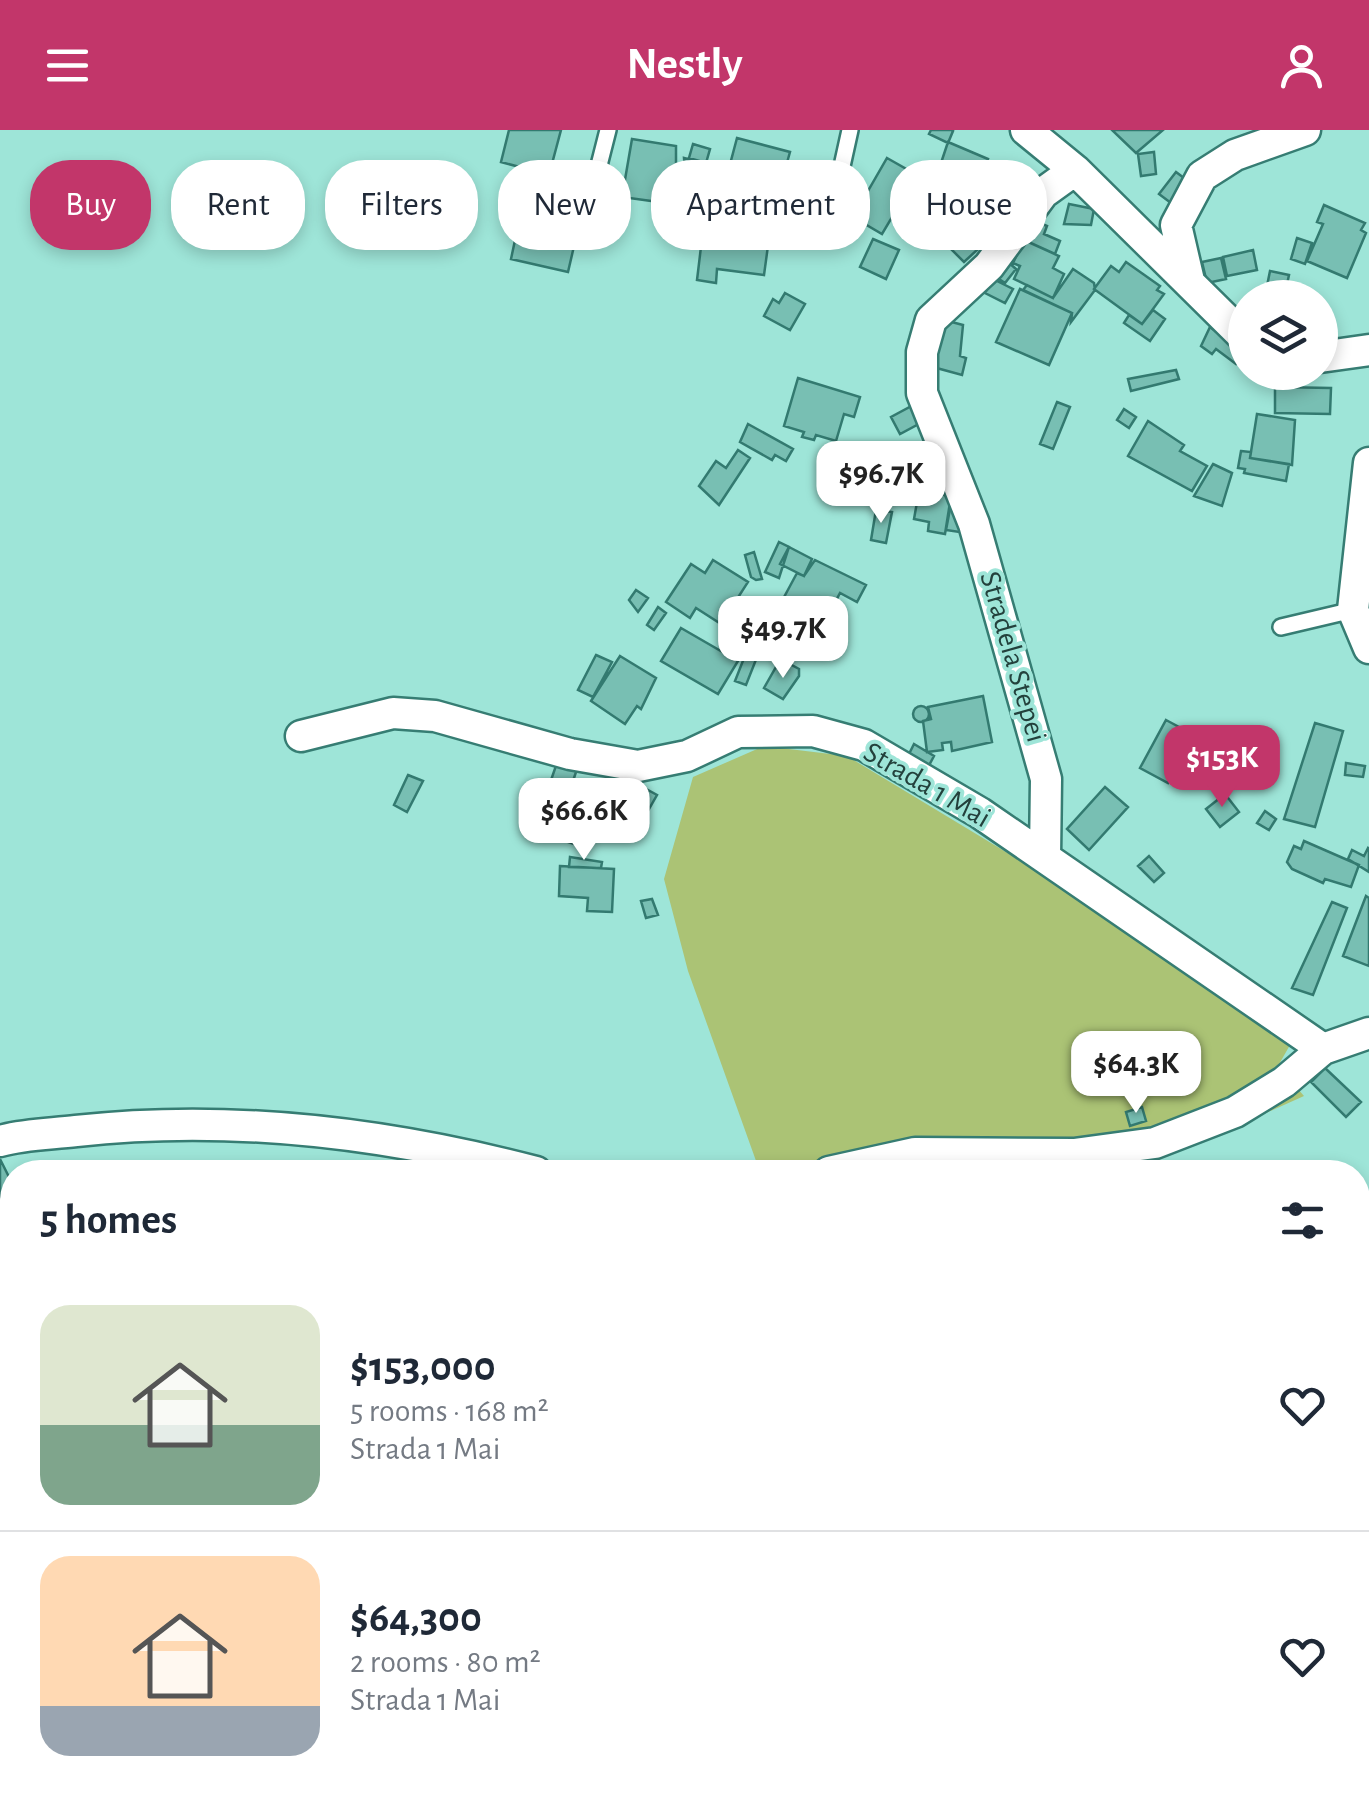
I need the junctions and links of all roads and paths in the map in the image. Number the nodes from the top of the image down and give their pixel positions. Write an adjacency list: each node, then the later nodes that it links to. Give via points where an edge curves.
1 (608, 130): 5 (lane)
2 (850, 130): 6 (lane)
3 (1026, 130): 7 (street)
4 (1305, 130): 8 (street, via 1235,155 1202,176 1176,225)
5 (600, 160)
6 (843, 160)
7 (1075, 170): 8 (street); 17 (street, Stradela Stepei, via 1043,193 989,266 931,320 922,352 922,393 974,524 1046,780)
8 (1191, 288): 9 (street)
9 (1228, 322)
10 (1369, 350): 11 (street)
11 (1338, 355)
12 (1369, 463): 13 (street)
13 (1353, 610): 14 (lane); 15 (street)
14 (1282, 628)
15 (1369, 648)
16 (300, 736): 17 (street, Strada 1 Mai, via 393,713 436,716 638,766 687,756 738,732 813,731 864,744)
17 (1045, 857): 19 (street, Strada 1 Mai)
18 (1369, 1033): 19 (street)
19 (1323, 1049): 24 (street, via 1284,1082 1194,1132)
20 (0, 1141): 21 (street, via 136,1124 285,1126)
21 (491, 1160)
22 (883, 1160): 23 (street, via 915,1153)
23 (998, 1160)
24 (1051, 1160)

